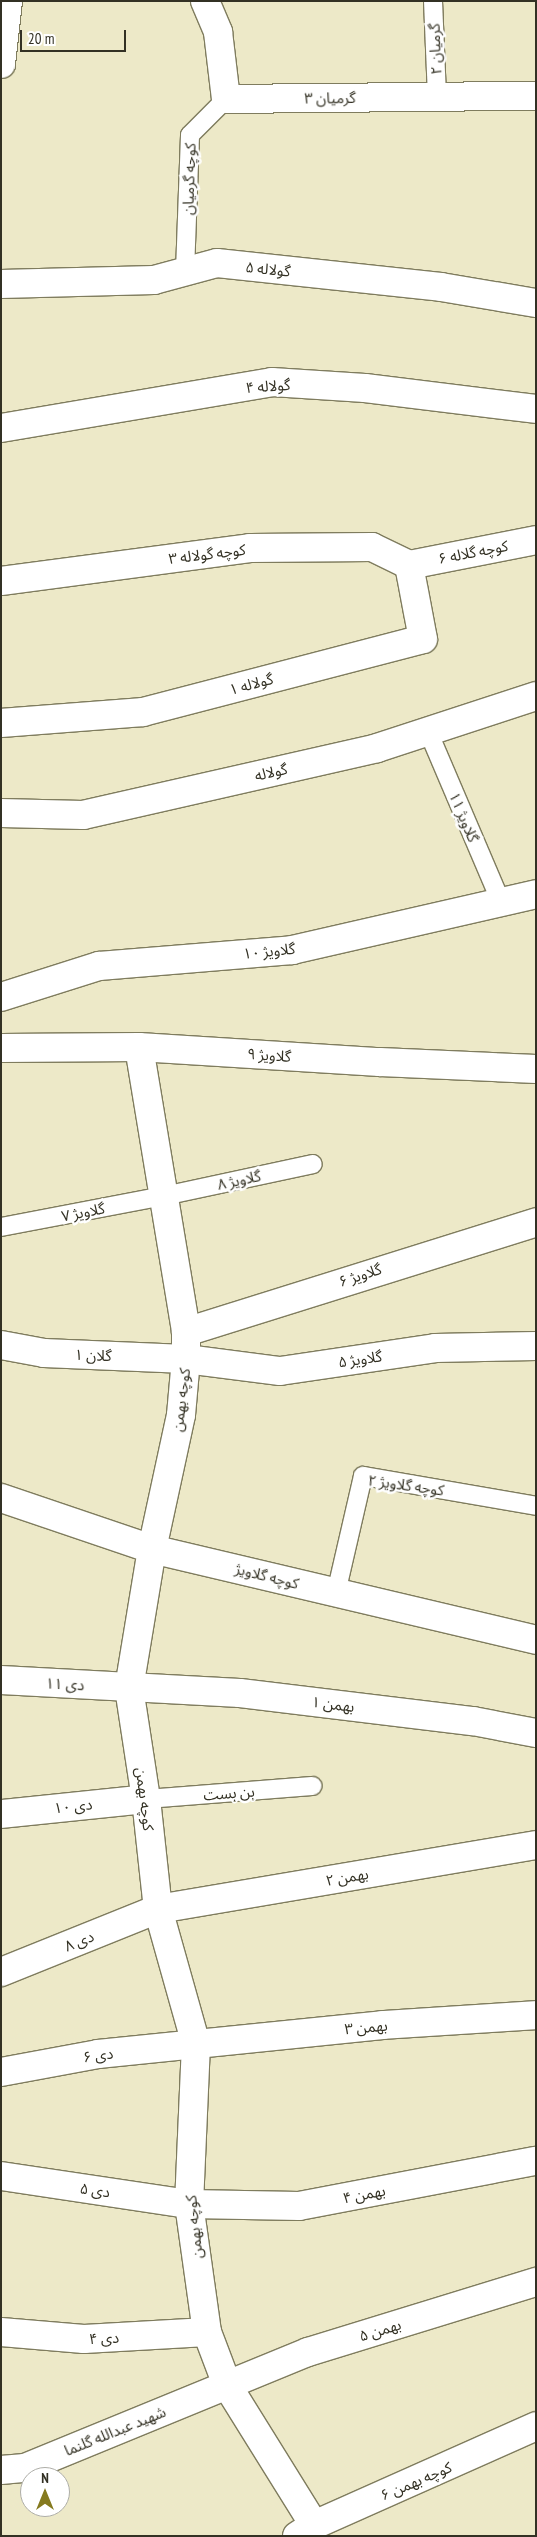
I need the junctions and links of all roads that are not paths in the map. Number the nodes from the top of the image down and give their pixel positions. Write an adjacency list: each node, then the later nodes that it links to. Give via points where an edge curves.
1 (204, 1): 7 (street, via 218,32)
2 (434, 1): 5 (lane, گرمیان ۲)
3 (5, 12): 4 (street)
4 (1, 64)
5 (437, 96): 6 (street, گرمیان ۳); 7 (street, گرمیان ۳)
6 (536, 96)
7 (226, 99): 8 (lane, کوچه گرمیان, via 190,135)
8 (185, 272): 9 (street, گولاله ۵, via 154,280); 10 (street, گولاله ۵, via 217,263 441,287)
9 (1, 284)
10 (536, 303)
11 (536, 409): 12 (street, گولاله ۴, via 365,388 272,382)
12 (1, 428)
13 (536, 540): 14 (street, کوچه گلاله ۶)
14 (409, 565): 15 (street, کوچه گولاله ۳, via 372,547 250,548); 17 (street, گولاله ۱, via 423,639 143,712)
15 (1, 581)
16 (536, 696): 18 (street, گولاله)
17 (1, 723)
18 (428, 731): 19 (street, گولاله, via 377,748 83,815); 21 (lane, گلاویژ ۱۱)
19 (1, 813)
20 (536, 894): 21 (street, گلاویژ ۱۰)
21 (501, 902): 22 (street, گلاویژ ۱۰, via 292,950 99,966)
22 (1, 997)
23 (139, 1047): 24 (street, گلاویژ ۹); 25 (street, گلاویژ ۹); 27 (street, کوچه بهمن)
24 (1, 1048)
25 (536, 1069)
26 (313, 1164): 27 (lane, گلاویژ ۸)
27 (164, 1196): 29 (lane, گلاویژ ۷); 30 (street, کوچه بهمن)
28 (536, 1222): 30 (street, گلاویژ ۶)
29 (1, 1227)
30 (186, 1332): 33 (street, کوچه بهمن)
31 (1, 1345): 33 (street, گلان ۱, via 44,1354)
32 (536, 1346): 33 (street, گلاویژ ۵, via 435,1348 280,1371)
33 (186, 1359): 36 (street, کوچه بهمن, via 181,1415)
34 (1, 1498): 36 (street, کوچه گلاویژ)
35 (536, 1506): 37 (lane, کوچه گلاویژ ۲, via 363,1476)
36 (152, 1549): 37 (street, کوچه گلاویژ); 40 (street, کوچه بهمن)
37 (336, 1593): 38 (street, کوچه گلاویژ)
38 (536, 1640)
39 (1, 1680): 40 (street, دی ۱۱)
40 (129, 1688): 41 (street, بهمن ۱, via 240,1693 473,1721); 43 (street, کوچه بهمن)
41 (536, 1733)
42 (312, 1786): 43 (lane, بن بست)
43 (146, 1799): 44 (street, دی ۱۰); 46 (street, کوچه بهمن)
44 (1, 1814)
45 (536, 1845): 46 (street, بهمن ۲)
46 (158, 1910): 47 (street, دی ۸); 49 (street, کوچه بهمن)
47 (1, 1972)
48 (536, 2015): 49 (street, بهمن ۳, via 383,2025)
49 (196, 2044): 50 (street, دی ۶, via 98,2054); 53 (street, کوچه بهمن)
50 (1, 2072)
51 (536, 2161): 53 (street, بهمن ۴, via 299,2206)
52 (1, 2176): 53 (street, دی ۵)
53 (189, 2204): 56 (street, کوچه بهمن)
54 (536, 2282): 57 (street, بهمن ۵, via 308,2352)
55 (1, 2332): 56 (street, دی ۴, via 84,2339)
56 (207, 2332): 57 (street, کوچه بهمن)
57 (227, 2385): 59 (street, شهید عبدالله گلنما, via 26,2468); 60 (street, کوچه بهمن)
58 (536, 2426): 60 (street, کوچه بهمن ۶)
59 (1, 2470)
60 (305, 2530)

